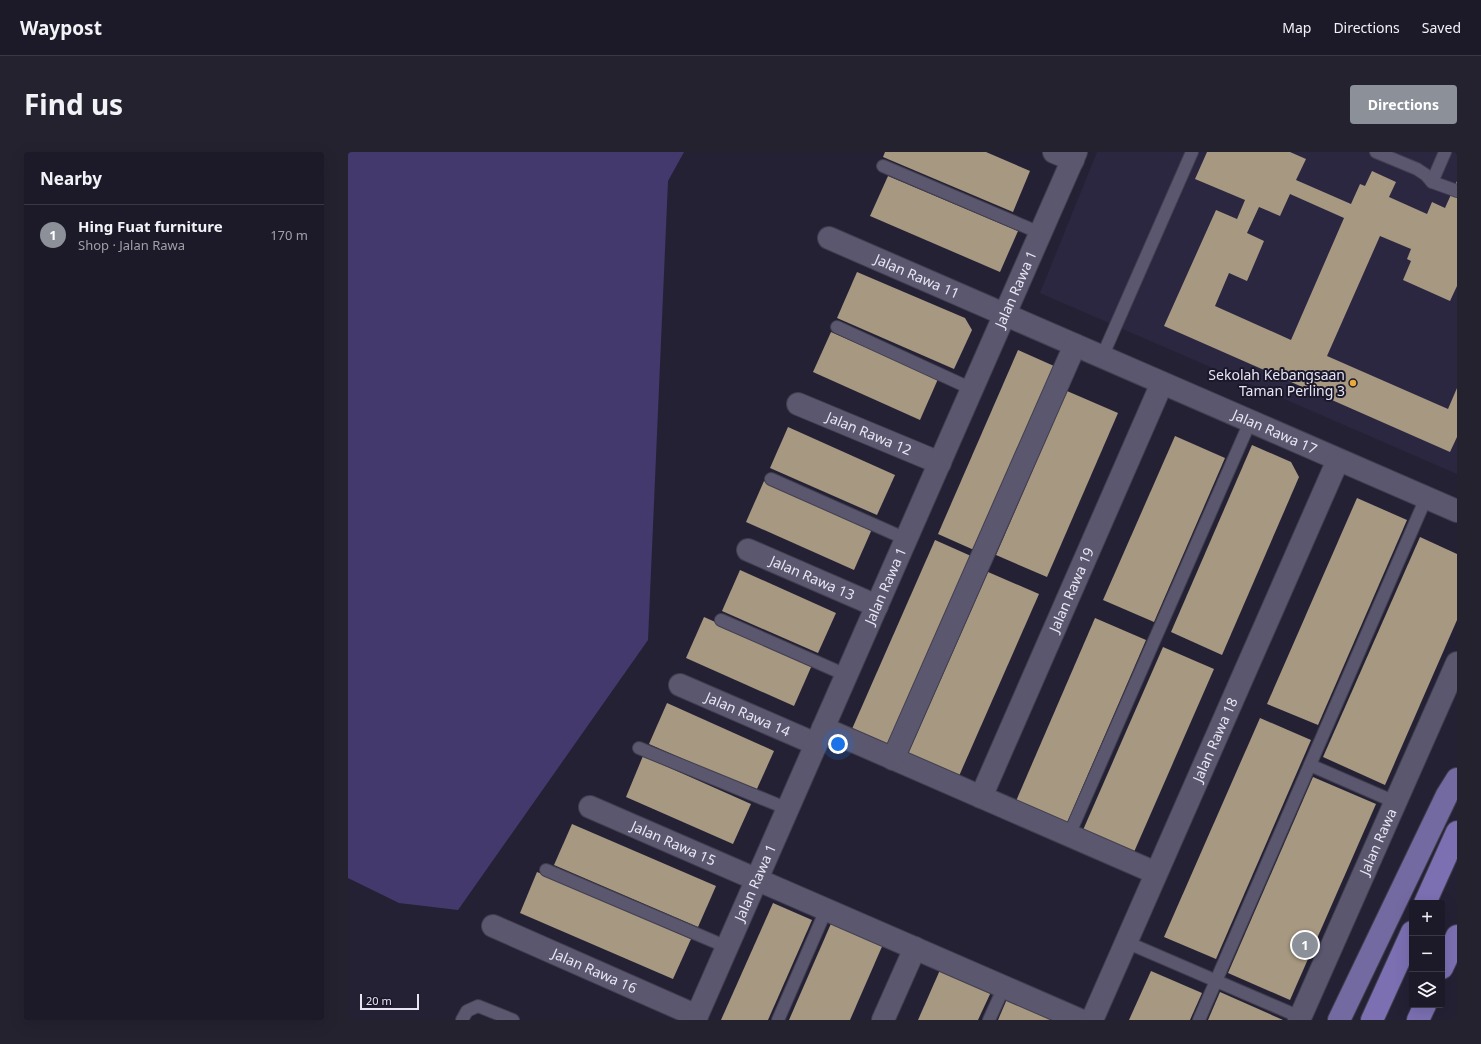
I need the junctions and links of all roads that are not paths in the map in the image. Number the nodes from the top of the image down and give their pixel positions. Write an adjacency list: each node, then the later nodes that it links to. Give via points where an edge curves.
1 (1192, 152): 13 (lane)
2 (1376, 152): 6 (lane, via 1417,169)
3 (1445, 152): 6 (lane)
4 (1068, 155): 8 (street, Jalan Rawa 1)
5 (883, 166): 8 (lane)
6 (1432, 182): 7 (lane)
7 (1457, 191)
8 (1040, 233): 10 (street, Jalan Rawa 1)
9 (829, 238): 10 (street, Jalan Rawa 11)
10 (1005, 314): 12 (street, Jalan Rawa 17); 15 (street, Jalan Rawa 1)
11 (837, 327): 15 (lane)
12 (1075, 345): 13 (street, Jalan Rawa 17); 32 (street)
13 (1102, 357): 14 (street, Jalan Rawa 17)
14 (1162, 383): 17 (street, Jalan Rawa 17); 35 (street, Jalan Rawa 19)
15 (972, 389): 19 (street, Jalan Rawa 1)
16 (798, 404): 19 (street, Jalan Rawa 12)
17 (1250, 422): 18 (street, Jalan Rawa 17); 40 (lane)
18 (1338, 460): 21 (street, Jalan Rawa 17); 42 (street, Jalan Rawa 18)
19 (940, 462): 23 (street, Jalan Rawa 1)
20 (772, 479): 23 (lane)
21 (1426, 498): 22 (street, Jalan Rawa 17); 33 (lane)
22 (1457, 511)
23 (906, 539): 25 (street, Jalan Rawa 1)
24 (748, 550): 25 (street, Jalan Rawa 13)
25 (877, 606): 28 (street, Jalan Rawa 1)
26 (720, 620): 28 (lane)
27 (1457, 663): 36 (street, Jalan Rawa)
28 (846, 675): 30 (street, Jalan Rawa 1)
29 (680, 685): 30 (street, Jalan Rawa 14)
30 (820, 736): 32 (street); 38 (street, Jalan Rawa 1)
31 (639, 748): 38 (lane)
32 (893, 758): 35 (street)
33 (1310, 765): 36 (lane); 53 (lane)
34 (1457, 779): 66 (main road)
35 (981, 797): 40 (street)
36 (1396, 802): 57 (street, Jalan Rawa)
37 (590, 807): 43 (street, Jalan Rawa 15)
38 (788, 809): 43 (street, Jalan Rawa 1)
39 (1457, 832): 44 (highway)
40 (1069, 835): 42 (street)
41 (546, 870): 50 (lane)
42 (1156, 873): 49 (street, Jalan Rawa 18)
43 (757, 880): 45 (street, Jalan Rawa 15); 50 (street, Jalan Rawa 1)
44 (1426, 900)
45 (826, 910): 51 (street, Jalan Rawa 15); 60 (lane)
46 (493, 926): 56 (street, Jalan Rawa 16)
47 (1410, 936): 67 (highway)
48 (1457, 936): 52 (highway)
49 (1126, 942): 53 (lane); 64 (street, Jalan Rawa 18)
50 (727, 947): 56 (street, Jalan Rawa 1)
51 (915, 948): 54 (street, Jalan Rawa 15); 61 (street)
52 (1445, 962)
53 (1216, 981): 57 (lane); 65 (lane)
54 (1004, 987): 62 (lane); 63 (street, Jalan Rawa 15)
55 (1424, 1008): 68 (highway)
56 (696, 1018)
57 (1300, 1019)
58 (462, 1020): 59 (lane, via 467,1010 478,1006)
59 (513, 1020)
60 (778, 1020)
61 (883, 1020)
62 (989, 1020)
63 (1080, 1020)
64 (1092, 1020)
65 (1199, 1020)
66 (1339, 1020)
67 (1372, 1020)
68 (1418, 1020)

